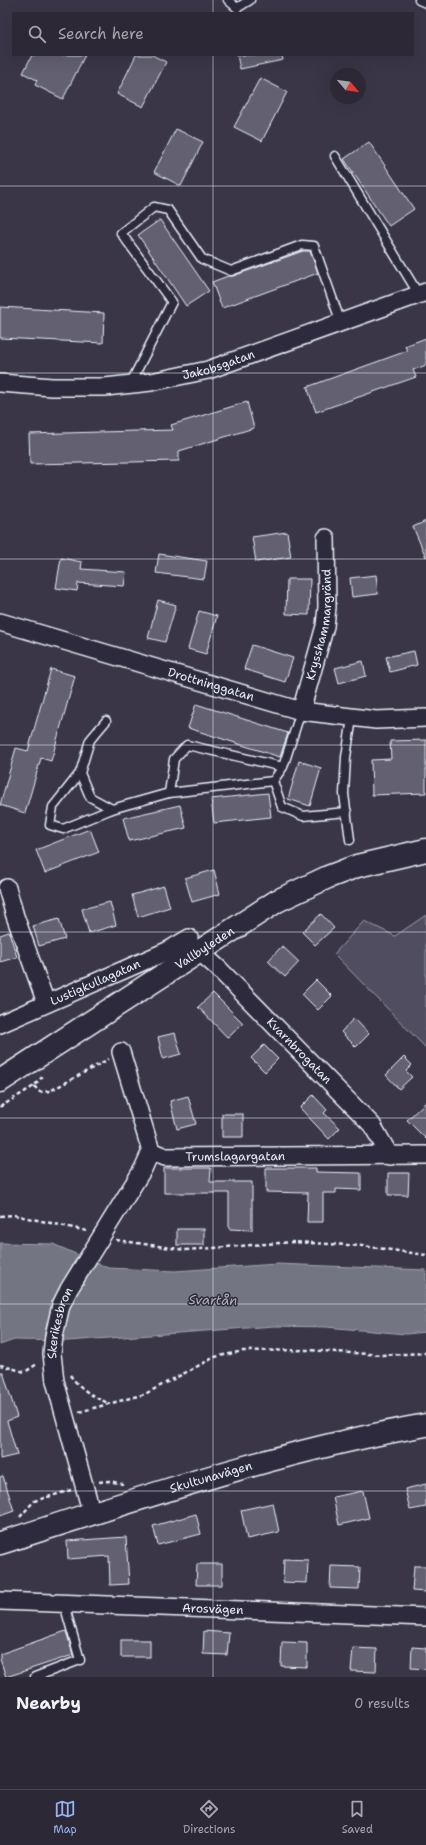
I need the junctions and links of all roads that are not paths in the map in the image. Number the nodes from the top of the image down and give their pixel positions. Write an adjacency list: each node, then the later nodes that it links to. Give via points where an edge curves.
1 (228, 0): 2 (lane, via 237,8)
2 (250, 0)
3 (419, 0): 4 (lane)
4 (426, 2)
5 (335, 156): 6 (lane)
6 (423, 293): 7 (street, Jakobsgatan)
7 (341, 323): 9 (street, Jakobsgatan, via 208,370); 9 (lane, via 314,246 302,246 231,271 202,259 168,210 154,207 122,233 172,302)
8 (0, 383): 9 (street, Jakobsgatan, via 52,387 105,387)
9 (130, 384)
10 (326, 538): 12 (street, Krysshammargränd, via 325,626)
11 (0, 622): 12 (street, Drottninggatan)
12 (301, 711): 13 (street, Drottninggatan); 16 (lane)
13 (352, 718): 14 (street, Drottninggatan); 21 (lane, via 344,794)
14 (426, 718)
15 (106, 721): 17 (lane, via 90,740)
16 (283, 767): 18 (lane); 19 (lane, via 187,745 174,759)
17 (80, 773): 20 (lane, via 90,797); 20 (lane, via 54,807 50,825 63,829)
18 (273, 781): 19 (lane); 21 (lane, via 282,807 303,816)
19 (169, 793): 20 (lane)
20 (112, 809)
21 (347, 812): 22 (lane)
22 (350, 840)
23 (426, 850): 25 (main road, Vallbyleden, via 357,866 328,877)
24 (7, 888): 26 (street)
25 (195, 945): 26 (street, Lustigkullagatan, via 167,951); 29 (main road, Vallbyleden); 32 (street, Kvarnbrogatan, via 372,1125)
26 (46, 1003): 27 (street, Lustigkullagatan)
27 (0, 1024)
28 (121, 1052): 30 (street)
29 (0, 1081)
30 (151, 1151): 32 (street, Trumslagargatan, via 164,1157 176,1158); 34 (street, Skerikesbron, via 143,1169 78,1271 61,1305 54,1336 52,1354 55,1381)
31 (426, 1155): 32 (street, Trumslagargatan)
32 (390, 1156)
33 (426, 1425): 34 (main road, Skultunavägen, via 299,1453)
34 (92, 1514): 35 (main road, Skultunavägen)
35 (0, 1543)
36 (0, 1601): 37 (street, Arosvägen)
37 (64, 1604): 38 (street, Arosvägen); 39 (lane, via 80,1660)
38 (426, 1617)
39 (35, 1677)

